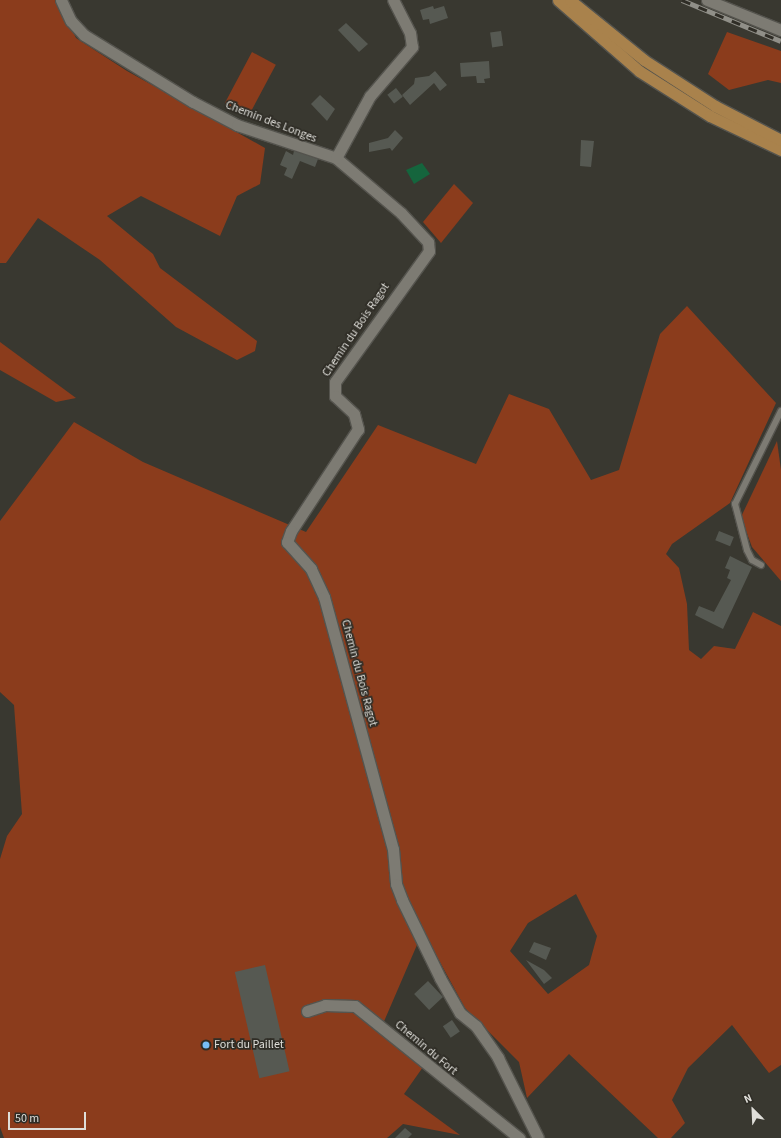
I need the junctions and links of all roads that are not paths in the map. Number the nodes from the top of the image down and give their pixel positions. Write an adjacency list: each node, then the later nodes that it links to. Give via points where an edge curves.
1 (62, 0): 9 (street, Chemin des Longes, via 71,21 84,35 193,102 237,125)
2 (393, 0): 9 (street, via 410,33 412,48 370,96)
3 (558, 0): 8 (main road, via 639,71 710,116)
4 (570, 0): 7 (main road, via 644,60 715,106)
5 (707, 0): 6 (street)
6 (781, 30)
7 (781, 140)
8 (781, 150)
9 (336, 158): 10 (street, Chemin des Longes, via 401,213)
10 (429, 246): 15 (street, Chemin du Bois Ragot, via 335,382 335,396 354,414 358,429 291,531 287,542 311,569 326,603 393,848 396,884 402,900 460,1013 476,1026 498,1058)
11 (781, 412): 12 (lane, via 735,504 747,550 752,560)
12 (762, 565)
13 (307, 1011): 14 (street, Chemin du Fort, via 325,1005 355,1006)
14 (519, 1138)
15 (538, 1138)

